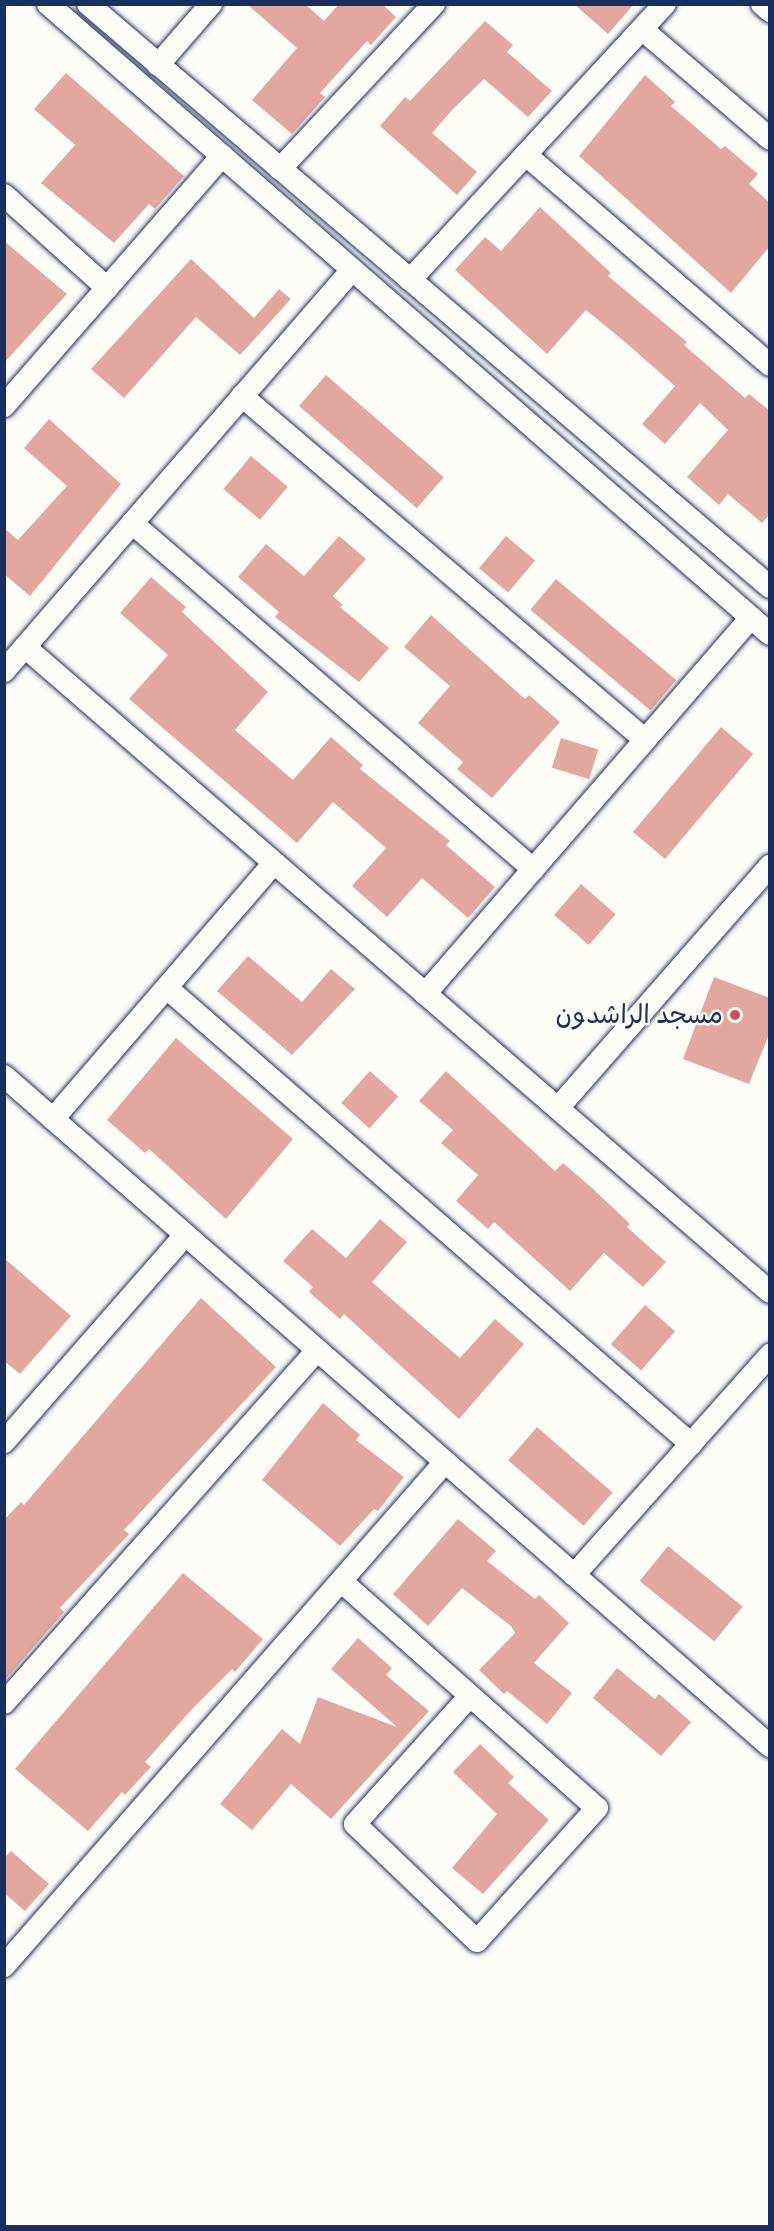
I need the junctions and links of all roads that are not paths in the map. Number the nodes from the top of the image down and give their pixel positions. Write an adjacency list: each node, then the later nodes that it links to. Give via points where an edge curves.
1 (48, 4): 12 (street)
2 (88, 4): 9 (street)
3 (211, 4): 9 (street)
4 (434, 4): 13 (street)
5 (665, 4): 8 (street)
6 (762, 4): 7 (street)
7 (770, 11)
8 (643, 30): 10 (street); 11 (street)
9 (158, 65): 13 (street)
10 (770, 139)
11 (526, 155): 16 (street); 18 (street)
12 (222, 156): 15 (street); 17 (street)
13 (280, 169): 16 (street)
14 (4, 195): 17 (street)
15 (352, 270): 19 (street); 23 (street)
16 (410, 280): 22 (street)
17 (108, 288): 20 (street)
18 (770, 365)
19 (242, 396): 21 (street); 27 (street)
20 (4, 406)
21 (132, 523): 25 (street); 30 (street)
22 (770, 587)
23 (751, 617): 24 (street); 27 (street)
24 (770, 634)
25 (25, 647): 26 (street); 28 (street)
26 (4, 671)
27 (644, 740): 30 (street)
28 (274, 863): 31 (street); 32 (street)
29 (770, 866): 34 (street)
30 (532, 869): 32 (street)
31 (167, 988): 35 (street); 41 (street)
32 (424, 994): 34 (street)
33 (4, 1076): 35 (street)
34 (558, 1108): 37 (street)
35 (53, 1119): 36 (street)
36 (185, 1235): 38 (street); 40 (street)
37 (770, 1292)
38 (317, 1350): 42 (street); 46 (street)
39 (770, 1355): 41 (street)
40 (6, 1437)
41 (691, 1444): 43 (street)
42 (445, 1462): 43 (street); 44 (street)
43 (574, 1575): 47 (street)
44 (341, 1581): 45 (street); 48 (street)
45 (471, 1696): 45 (street, via 597,1808 477,1941 355,1824)
46 (4, 1704)
47 (770, 1746)
48 (4, 1966)

